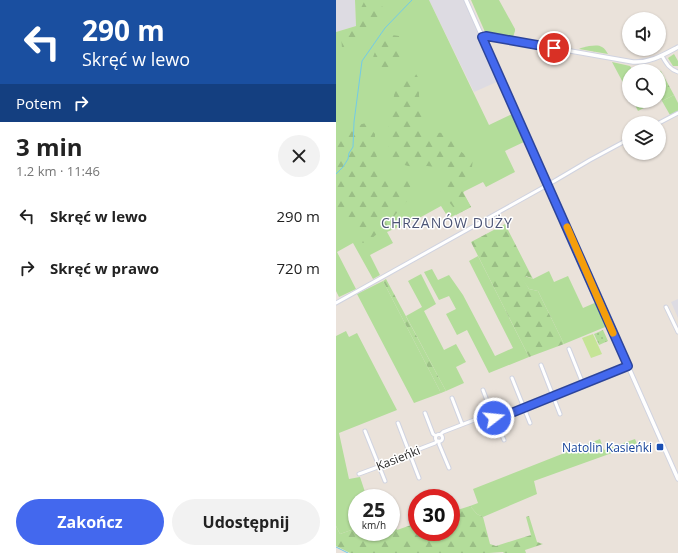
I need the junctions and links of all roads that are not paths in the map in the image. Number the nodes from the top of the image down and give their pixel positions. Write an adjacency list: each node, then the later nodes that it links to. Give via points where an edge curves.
1 (466, 0): 2 (street)
2 (482, 37): 5 (street, via 633,62 649,61); 10 (street)
3 (678, 47): 4 (street)
4 (666, 54)
5 (662, 56): 6 (street, via 667,65)
6 (678, 72)
7 (678, 113): 8 (street)
8 (666, 119)
9 (622, 143): 10 (street)
10 (548, 185): 11 (street); 16 (street)
11 (336, 303)
12 (666, 307): 13 (street)
13 (678, 332)
14 (569, 349): 18 (street)
15 (541, 366): 20 (street)
16 (628, 366): 18 (street); 41 (street)
17 (512, 378): 22 (street)
18 (583, 384): 20 (street)
19 (483, 390): 24 (street)
20 (553, 396): 22 (street); 25 (street)
21 (452, 398): 30 (street)
22 (524, 408): 27 (street); 29 (street)
23 (425, 413): 33 (street)
24 (491, 414): 26 (street); 27 (street)
25 (560, 414)
26 (487, 416): 27 (street, via 489,421); 30 (street)
27 (494, 419): 34 (street)
28 (398, 423): 36 (street)
29 (530, 423)
30 (462, 424): 32 (street)
31 (365, 431): 37 (street)
32 (441, 434): 33 (street); 35 (street, via 443,438)
33 (436, 436): 35 (street)
34 (504, 440)
35 (438, 441): 36 (street, Kasieńki); 38 (street)
36 (409, 453): 37 (street, Kasieńki, via 405,457); 40 (street)
37 (379, 466): 39 (street, Kasieńki); 42 (street)
38 (449, 468)
39 (359, 474)
40 (419, 478)
41 (678, 479)
42 (385, 481)

